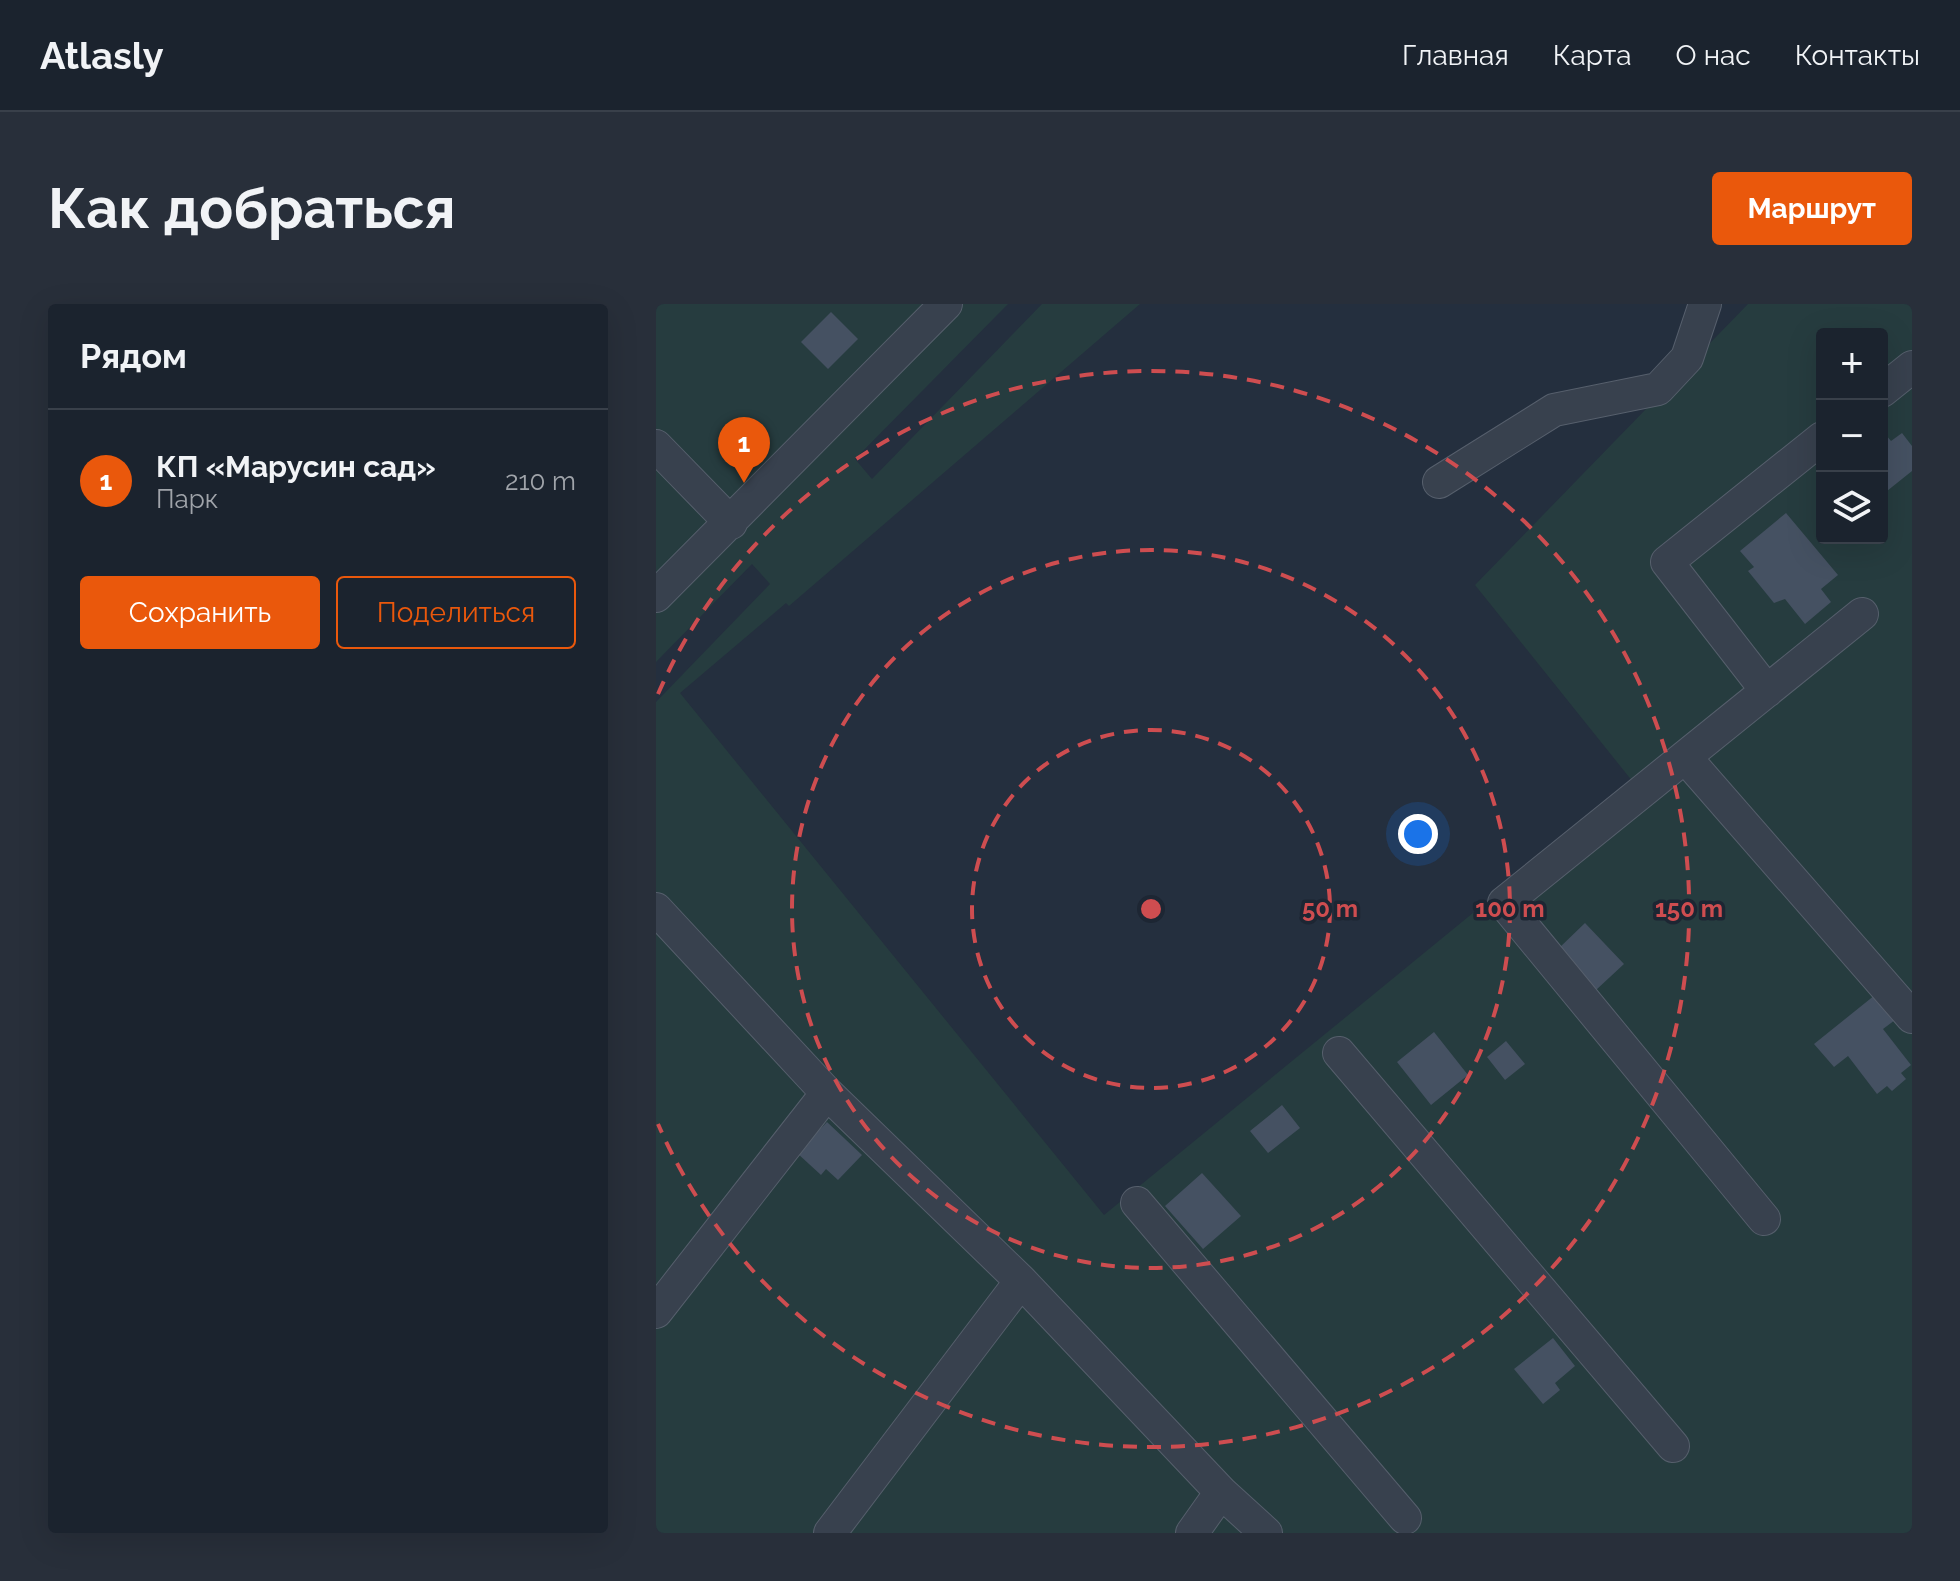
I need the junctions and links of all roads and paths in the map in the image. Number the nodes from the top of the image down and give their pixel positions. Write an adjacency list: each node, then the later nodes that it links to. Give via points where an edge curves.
1 (946, 304): 8 (lane)
2 (1705, 304): 7 (lane, via 1687,358 1658,389 1554,410)
3 (1912, 367): 4 (lane)
4 (1888, 386)
5 (1816, 443): 11 (lane, via 1667,562)
6 (656, 446): 8 (lane)
7 (1439, 482)
8 (731, 523): 9 (lane)
9 (656, 596)
10 (1862, 614): 11 (lane)
11 (1767, 691): 12 (lane)
12 (1685, 757): 14 (lane); 18 (lane, via 1504,903)
13 (656, 909): 16 (lane)
14 (1912, 1017)
15 (1339, 1053): 21 (lane)
16 (827, 1093): 19 (lane); 20 (lane)
17 (1137, 1203): 23 (lane)
18 (1764, 1219)
19 (1021, 1281): 22 (lane); 24 (lane)
20 (656, 1312)
21 (1673, 1446)
22 (1221, 1492): 25 (lane); 26 (lane)
23 (1405, 1518)
24 (830, 1533)
25 (1192, 1533)
26 (1266, 1533)

